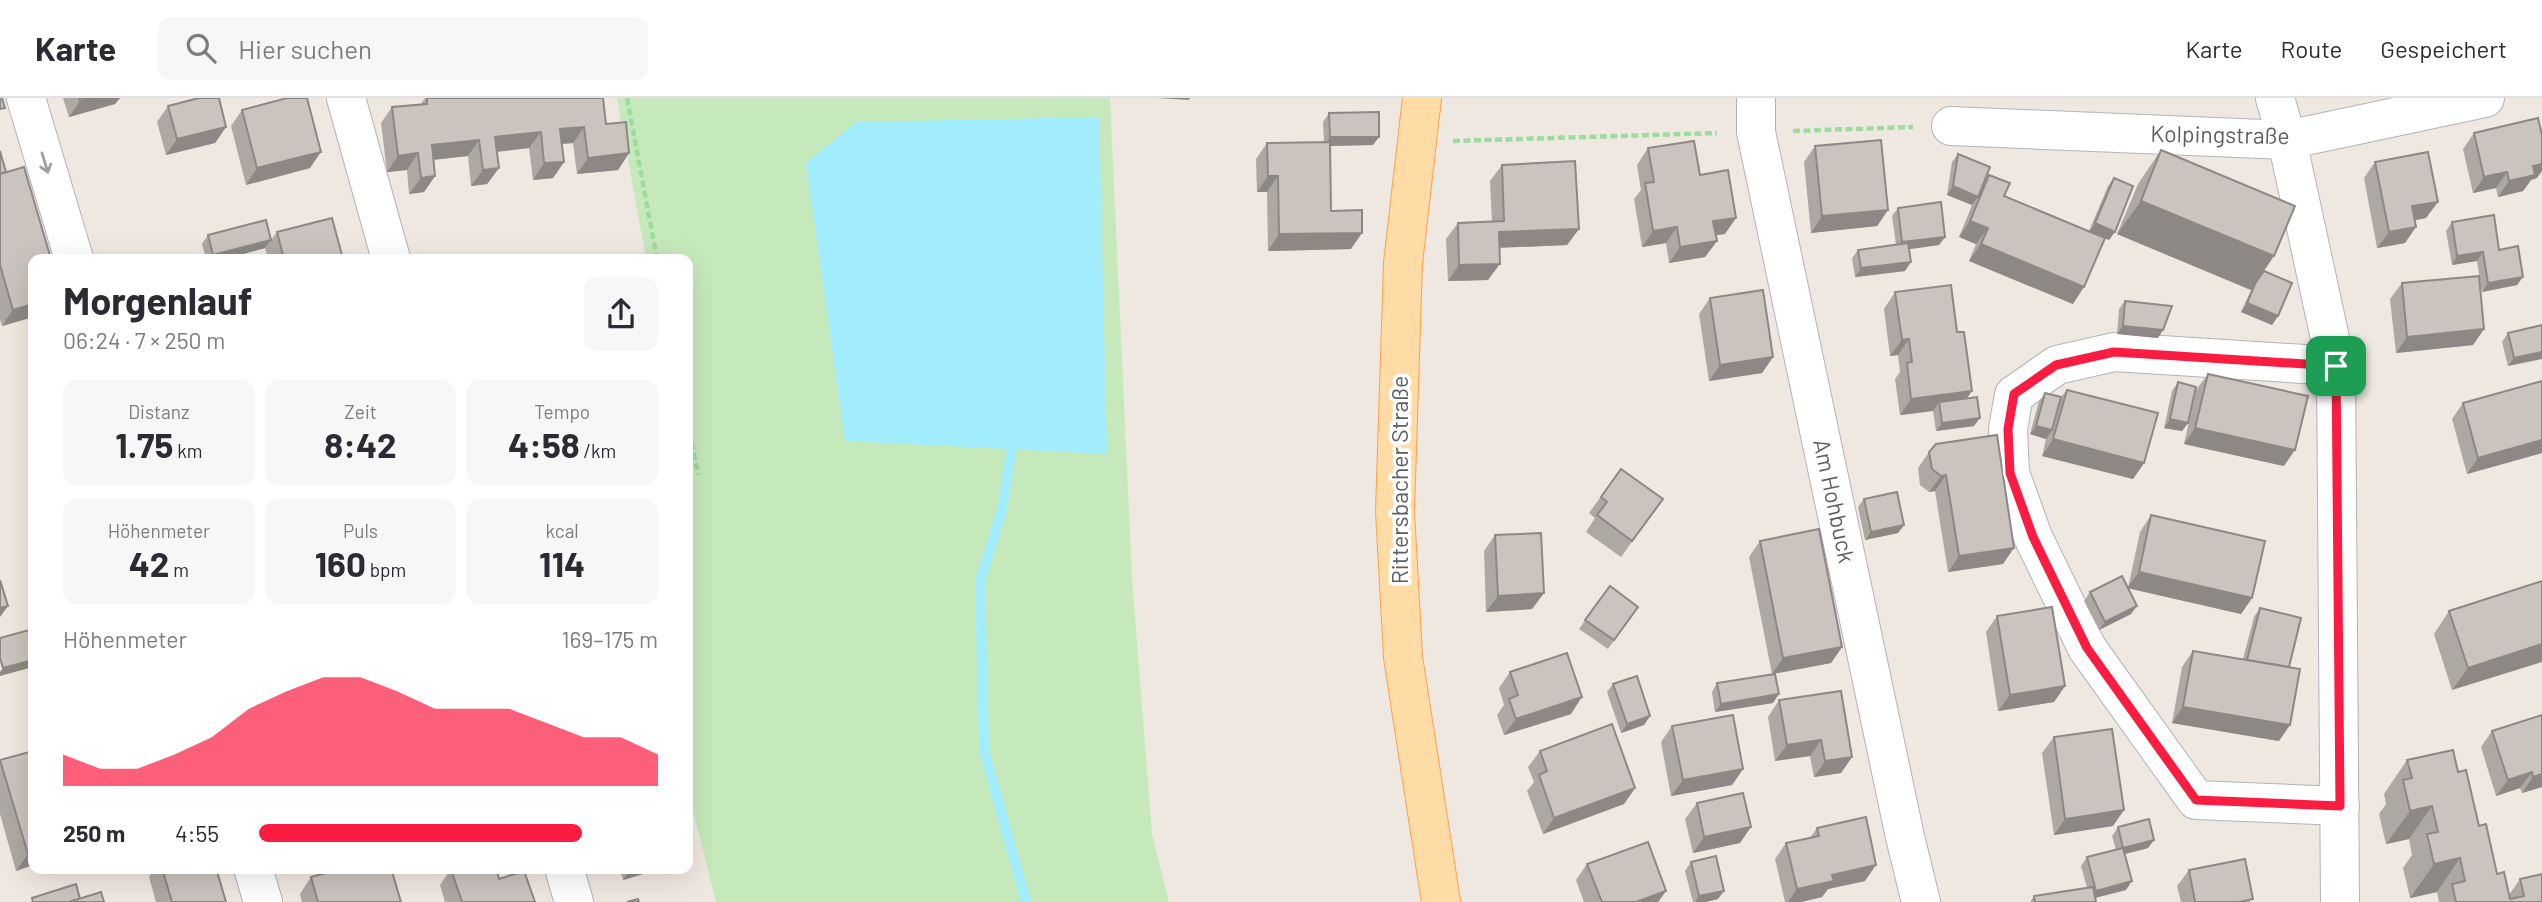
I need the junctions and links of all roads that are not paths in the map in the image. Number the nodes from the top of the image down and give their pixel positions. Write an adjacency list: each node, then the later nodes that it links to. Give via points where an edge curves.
1 (26, 98): 9 (street, one-way to 9)
2 (346, 98): 10 (street)
3 (1422, 98): 17 (main road, Rittersbacher Straße, via 1403,263 1395,511 1403,657)
4 (2275, 98): 8 (street)
5 (2485, 98): 8 (street, Kolpingstraße)
6 (1756, 115): 18 (street, Am Hohbuck)
7 (1951, 126): 8 (street, Kolpingstraße)
8 (2287, 140): 11 (street)
9 (73, 254)
10 (390, 254)
11 (2336, 366): 12 (street); 12 (street, via 2114,352 2056,365 2014,394 2008,429 2010,473 2033,537 2087,648 2196,800)
12 (2340, 806): 19 (street)
13 (255, 874): 15 (street)
14 (566, 874): 16 (street)
15 (263, 902)
16 (574, 902)
17 (1441, 902)
18 (1921, 902)
19 (2340, 902)

